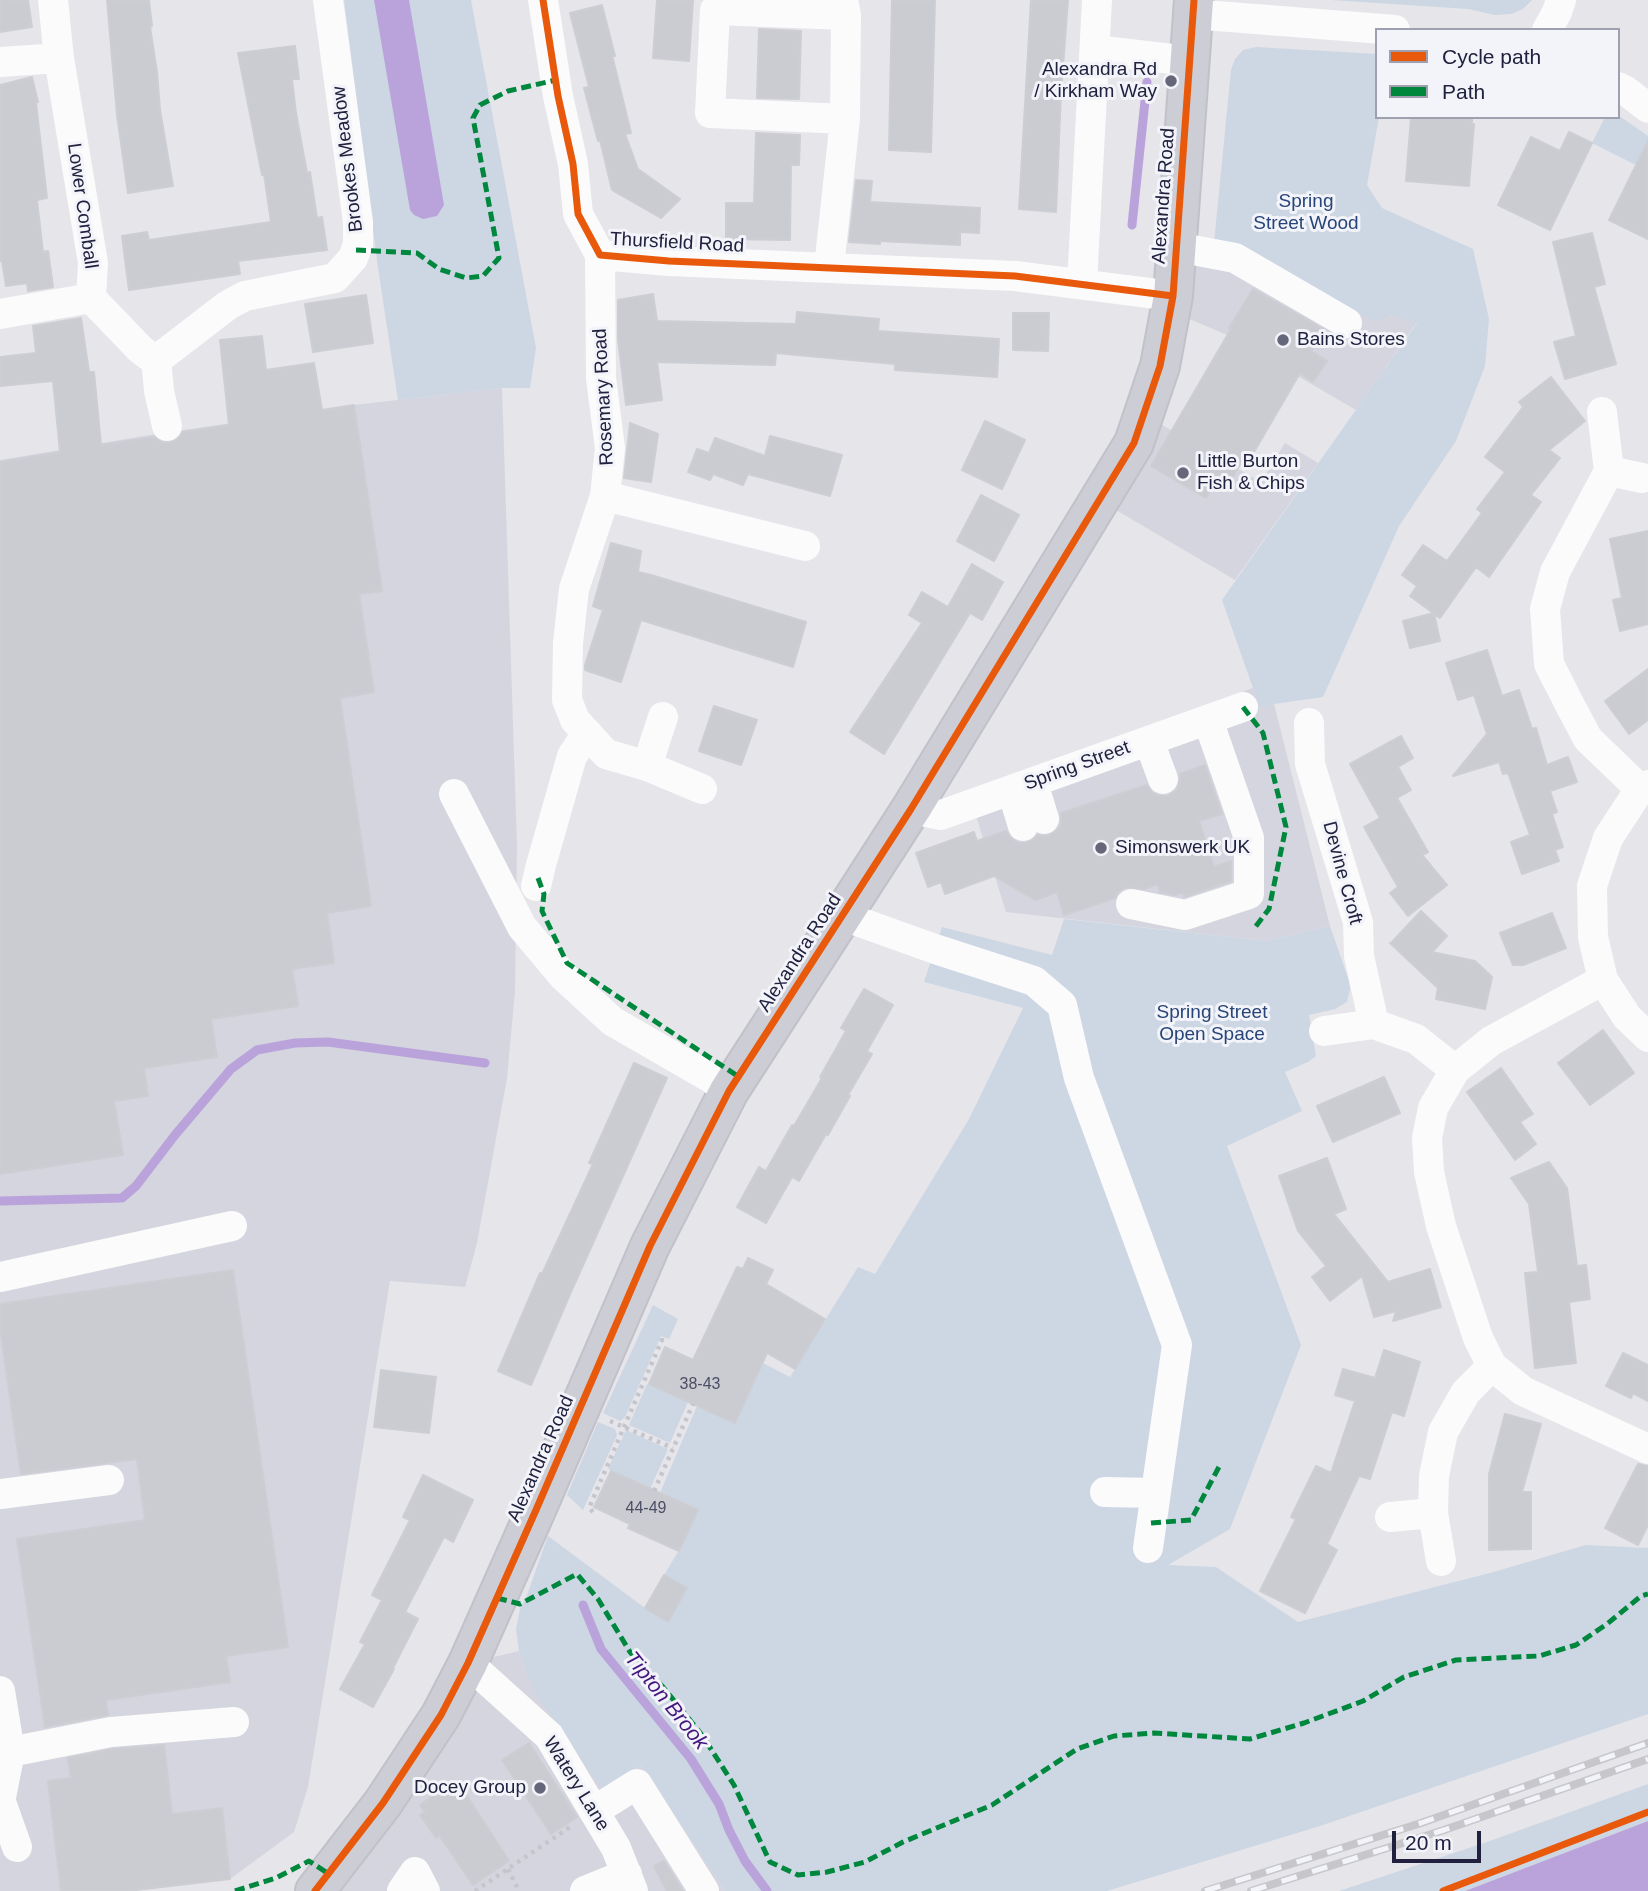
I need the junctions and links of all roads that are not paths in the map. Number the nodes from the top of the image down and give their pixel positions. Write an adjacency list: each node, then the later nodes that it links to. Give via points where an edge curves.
1 (53, 0): 11 (street, Lower Comball)
2 (328, 0): 25 (street, Brookes Meadow, via 358,222 353,258 335,278 245,296 229,304)
3 (543, 0): 18 (street, Thursfield Road, via 578,214)
4 (1097, 0): 10 (street)
5 (1561, 0): 9 (street)
6 (844, 7): 16 (street); 16 (street, via 715,10 710,113)
7 (1193, 7): 8 (street); 12 (main road, Alexandra Road)
8 (1377, 28)
9 (1548, 28)
10 (1095, 50): 12 (street); 20 (street)
11 (59, 58): 13 (street); 22 (street, Lower Comball, via 93,263)
12 (1189, 61): 17 (main road, Alexandra Road)
13 (0, 62)
14 (1620, 88): 15 (street)
15 (1648, 108)
16 (845, 118): 19 (street)
17 (1177, 247): 21 (main road, Alexandra Road); 24 (street, via 1235,258)
18 (600, 255): 19 (street, Thursfield Road); 30 (street, Rosemary Road, via 601,377 610,448)
19 (829, 267): 20 (street, Thursfield Road)
20 (1082, 284): 21 (street, Thursfield Road)
21 (1174, 296): 44 (main road, Alexandra Road, via 1160,366 1133,443)
22 (91, 298): 23 (street); 25 (street, via 140,349)
23 (0, 314)
24 (1348, 323)
25 (156, 358): 27 (street)
26 (1602, 412): 28 (street)
27 (167, 426)
28 (1609, 471): 29 (street); 41 (street, via 1555,572 1545,609 1549,664 1588,739)
29 (1642, 478)
30 (605, 496): 31 (street); 36 (street, Rosemary Road, via 574,589 568,643 567,700 575,720)
31 (805, 546)
32 (1243, 707): 34 (street, Spring Street)
33 (663, 717): 38 (street)
34 (1208, 720): 37 (street, Spring Street); 47 (street, via 1249,838 1248,894 1185,915)
35 (1309, 723): 50 (street, Devine Croft, via 1310,764 1358,922 1359,956)
36 (587, 733): 38 (street, Rosemary Road, via 606,754); 46 (street, via 572,756)
37 (1149, 741): 39 (street); 40 (street, Spring Street)
38 (648, 766): 42 (street, Rosemary Road)
39 (1163, 779)
40 (1022, 786): 44 (street, Spring Street, via 941,816); 45 (street)
41 (1644, 787): 49 (street, via 1608,838 1592,886 1592,937)
42 (702, 789)
43 (454, 794): 54 (street, via 522,927 564,977 612,1021)
44 (911, 809): 48 (main road, Alexandra Road)
45 (1033, 822)
46 (536, 886)
47 (1131, 904)
48 (843, 916): 54 (main road, Alexandra Road); 61 (street, via 1034,981 1062,1004 1079,1078 1177,1345)
49 (1602, 980): 52 (street); 53 (street, via 1491,1041)
50 (1374, 1024): 51 (street); 53 (street, via 1416,1039)
51 (1324, 1031)
52 (1648, 1037)
53 (1455, 1070): 57 (street, via 1433,1108 1427,1138 1429,1172 1441,1226 1478,1338)
54 (729, 1091): 67 (main road, Alexandra Road, via 650,1246)
55 (232, 1226): 56 (street)
56 (0, 1277)
57 (1492, 1366): 58 (street, via 1523,1391); 63 (street, via 1466,1392 1443,1432 1434,1476)
58 (1648, 1449)
59 (109, 1480): 62 (street)
60 (1105, 1492): 61 (street)
61 (1155, 1493): 65 (street)
62 (0, 1494)
63 (1433, 1513): 64 (street); 66 (street)
64 (1390, 1517)
65 (1148, 1548)
66 (1441, 1561)
67 (468, 1663): 72 (street, Watery Lane, via 549,1736); 75 (main road, Alexandra Road, via 441,1715 383,1803)
68 (0, 1691): 70 (street)
69 (234, 1722): 70 (street, via 111,1732)
70 (10, 1752): 71 (street)
71 (0, 1802): 73 (street)
72 (594, 1811): 74 (street, Watery Lane); 79 (street, via 637,1784)
73 (17, 1847)
74 (626, 1871): 78 (street)
75 (315, 1891)
76 (402, 1891): 77 (street, via 415,1872)
77 (425, 1891)
78 (585, 1891)
79 (704, 1891)

